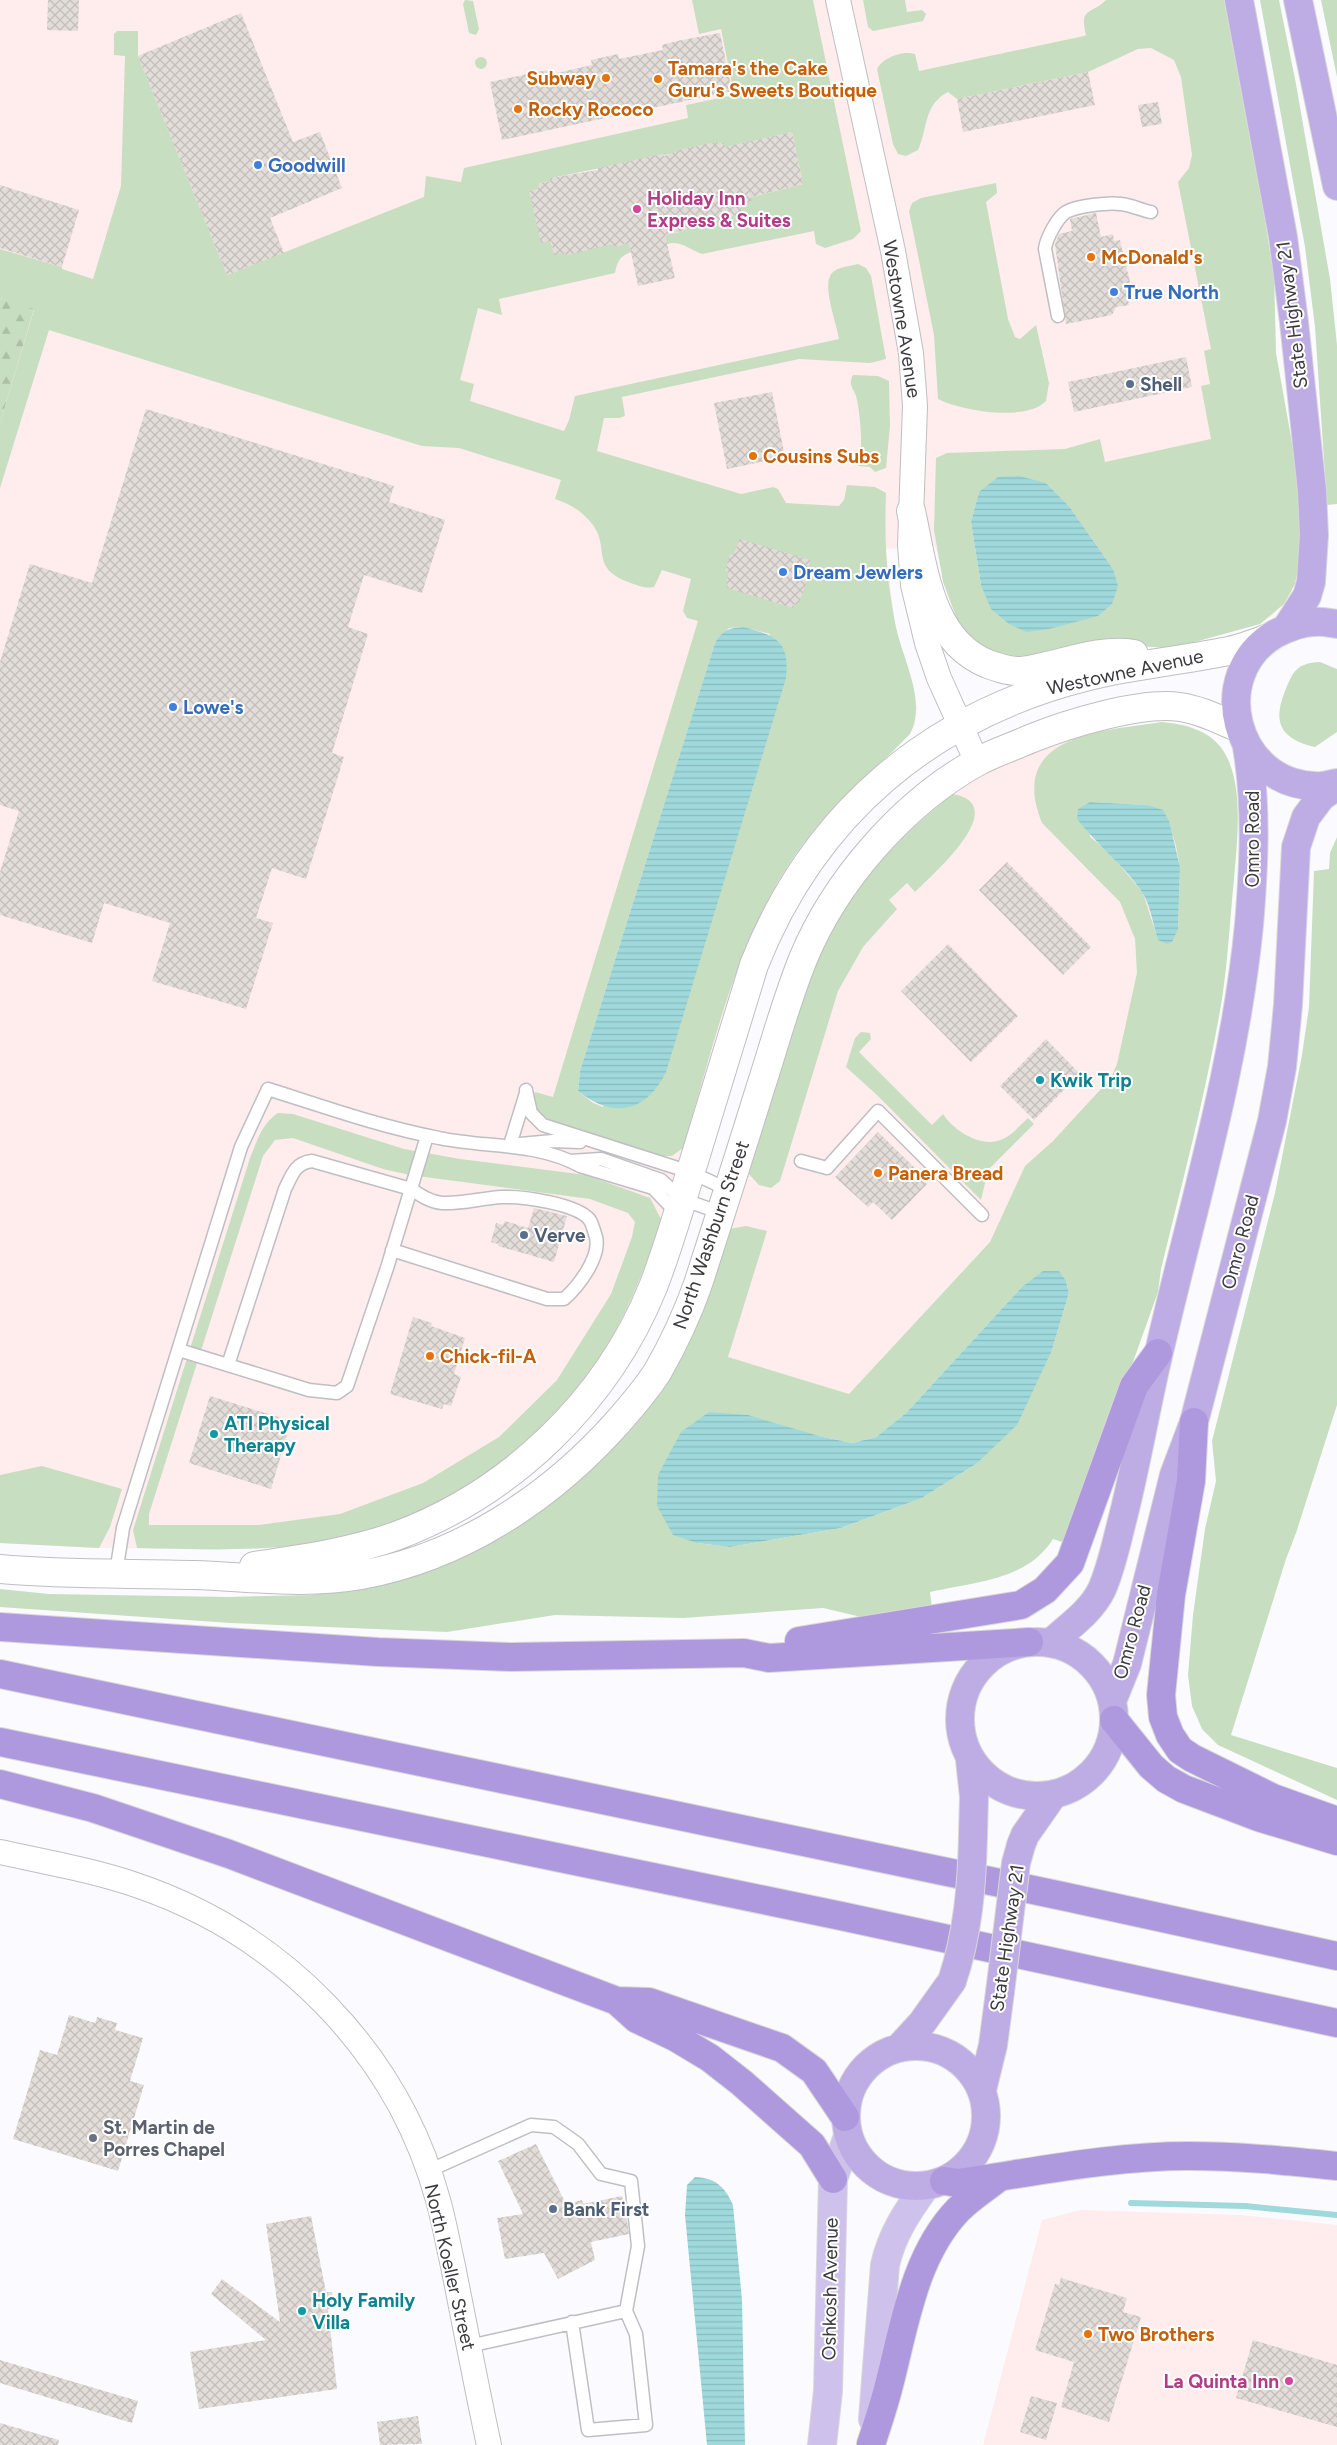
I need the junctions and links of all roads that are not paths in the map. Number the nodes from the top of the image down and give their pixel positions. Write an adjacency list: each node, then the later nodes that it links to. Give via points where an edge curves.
1 (838, 0): 7 (street, Westowne Avenue, via 893,251 911,353 915,406)
2 (1238, 0): 9 (highway, State Highway 21, via 1283,237 1312,491 1312,582 1304,602)
3 (1298, 0): 4 (highway)
4 (1337, 186)
5 (1151, 212): 6 (lane, via 1106,203 1067,212 1062,217 1046,241 1045,249)
6 (1058, 316)
7 (911, 511): 10 (street, via 936,612 962,649 979,660 1001,669 1021,671 1116,652); 11 (street, Westowne Avenue, via 910,544 915,593 927,643)
8 (1337, 624): 9 (highway, via 1314,622)
9 (1277, 633): 10 (street, Westowne Avenue, via 1224,652); 12 (highway, State Highway 21, via 1250,658 1239,680 1236,704)
10 (1163, 661): 11 (street, Westowne Avenue, via 1089,676 1033,692)
11 (959, 725): 13 (street, Westowne Avenue); 19 (street, North Washburn Street, via 933,741 868,794 829,833 802,870 754,965)
12 (1243, 737): 13 (street, Westowne Avenue, via 1191,709 1156,707 1092,718 1055,729); 14 (highway, via 1265,767 1288,781 1315,786); 26 (highway, Omro Road, via 1252,774 1254,839 1239,1004 1217,1119)
13 (977, 762): 21 (street, North Washburn Street, via 922,801 895,825 859,864 826,915 804,958)
14 (1337, 785): 28 (highway, Omro Road, via 1321,797 1306,817 1296,848 1282,1066 1272,1121)
15 (427, 1136): 17 (lane); 20 (lane); 25 (lane, via 268,1089 241,1147)
16 (596, 1143): 17 (lane, via 554,1141); 17 (lane, via 543,1125 531,1113 526,1090); 19 (lane)
17 (510, 1145): 22 (lane, via 570,1161 601,1159 660,1180)
18 (801, 1161): 23 (lane, via 827,1168 878,1111)
19 (690, 1172): 21 (lane); 22 (street, North Washburn Street)
20 (411, 1189): 24 (lane); 24 (lane, via 425,1198 441,1202 527,1198 581,1212 591,1221 597,1241 588,1272 564,1299 547,1299); 27 (lane, via 312,1160 295,1168 285,1189)
21 (725, 1201): 22 (lane); 31 (street, North Washburn Street, via 689,1310 657,1372 639,1398 590,1453 505,1518 459,1544 420,1560 361,1575 310,1580)
22 (680, 1206): 31 (street, North Washburn Street, via 652,1289 616,1358 590,1396 562,1427 497,1481 465,1504 395,1536 339,1551)
23 (982, 1214)
24 (392, 1250): 27 (lane, via 347,1386 337,1393 309,1390)
25 (179, 1350): 27 (lane); 30 (lane, via 123,1528)
26 (1158, 1353): 33 (highway, Omro Road, via 1140,1449 1102,1589 1090,1609); 34 (highway, via 1134,1386 1070,1563 1045,1590 1021,1604)
27 (228, 1365)
28 (1194, 1422): 36 (highway, Omro Road, via 1174,1475); 41 (highway, via 1191,1481 1171,1595 1161,1695 1167,1726 1180,1750 1192,1758 1273,1798)
29 (0, 1569): 30 (street, North Washburn Street)
30 (116, 1573): 31 (street, North Washburn Street)
31 (198, 1575)
32 (0, 1627): 34 (highway, via 378,1652 510,1657)
33 (1040, 1642): 34 (highway, via 770,1658); 36 (highway, via 1072,1650 1090,1663 1104,1680); 38 (highway, via 1007,1647 988,1659 973,1675 963,1695 959,1718 961,1740)
34 (744, 1653)
35 (0, 1674): 44 (highway)
36 (1113, 1711): 40 (highway, via 1112,1739 1104,1759 1090,1776 1073,1788); 42 (highway, via 1150,1766 1178,1786 1258,1818)
37 (0, 1742): 46 (highway, via 812,1910)
38 (970, 1760): 40 (highway, via 997,1787 1034,1797); 47 (highway, bridge, via 974,1797 969,1903 958,1963 952,1980 922,2023)
39 (0, 1784): 45 (highway, via 93,1808 229,1854)
40 (1053, 1795): 48 (highway, State Highway 21, bridge, via 1025,1835 1016,1863 993,2045)
41 (1337, 1821)
42 (1337, 1841)
43 (0, 1852): 51 (street, North Koeller Street, via 105,1876 166,1896 217,1922 279,1960 307,1984 350,2030 372,2061 412,2129)
44 (1337, 1956)
45 (617, 2001): 49 (highway, via 649,2002 782,2048 814,2071); 53 (highway, via 637,2018 710,2058 742,2083 812,2145)
46 (1337, 2023)
47 (898, 2048): 48 (highway, via 919,2045 951,2055 972,2072); 49 (highway, via 884,2053 862,2071 853,2084 848,2098)
48 (982, 2090): 54 (highway, via 987,2112 985,2134 976,2154 961,2172)
49 (847, 2126): 53 (main road, Oshkosh Avenue); 54 (highway, via 856,2154 886,2181 905,2187)
50 (1337, 2166): 52 (highway, via 1275,2159 1188,2156 1053,2167)
51 (428, 2171): 55 (lane, via 531,2125 554,2127 578,2144 601,2174 631,2181 638,2246); 57 (street, North Koeller Street, via 438,2200)
52 (999, 2177): 54 (highway); 58 (highway, via 957,2212 924,2265 908,2306 888,2391)
53 (833, 2179): 60 (main road, Oshkosh Avenue, via 828,2391)
54 (935, 2184): 58 (main road, via 900,2221 889,2246)
55 (626, 2311): 56 (lane); 56 (lane, via 636,2334 646,2424 588,2430)
56 (572, 2322): 57 (lane)
57 (469, 2346): 59 (street, North Koeller Street)
58 (871, 2444)
59 (489, 2445)
60 (822, 2445)

